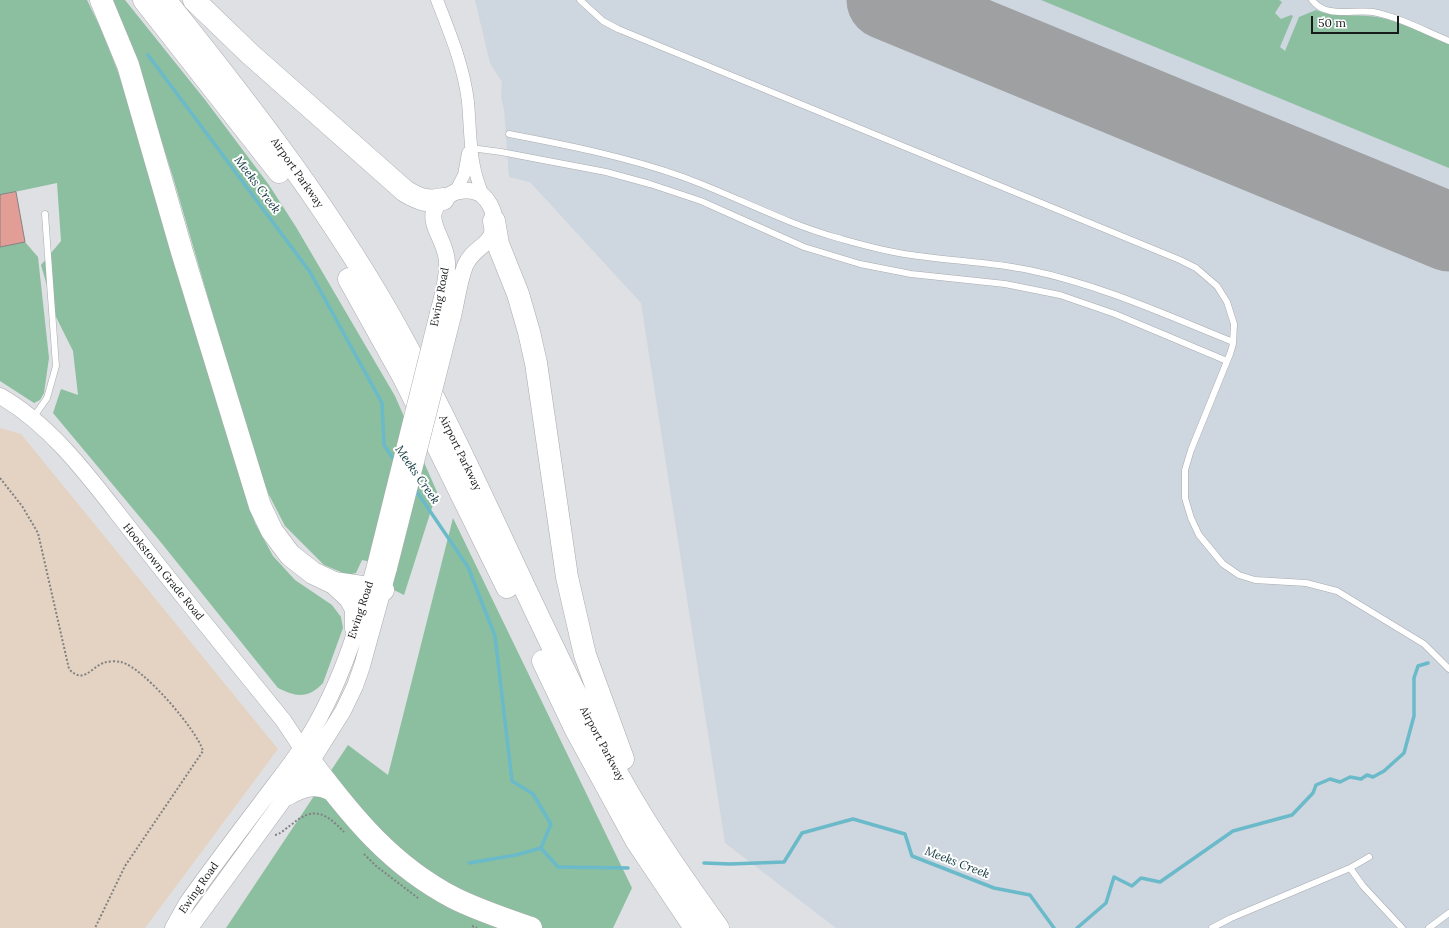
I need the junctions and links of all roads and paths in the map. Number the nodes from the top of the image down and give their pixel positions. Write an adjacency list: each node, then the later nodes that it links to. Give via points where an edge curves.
1 (101, 0): 21 (highway, via 128,65 260,506 272,531 290,555 313,573)
2 (144, 0): 42 (highway, Airport Parkway, via 277,168 360,297 452,472 576,730 636,840)
3 (165, 0): 33 (highway, Airport Parkway, via 240,94 291,164 337,232 402,338 465,461 604,750 637,808)
4 (194, 0): 11 (highway, via 250,54 405,191 415,198 429,201)
5 (437, 0): 10 (street, via 462,71 468,102)
6 (580, 0): 16 (lane, via 603,21 618,29 1192,266 1211,280 1223,294 1232,318)
7 (1312, 0): 8 (lane, via 1322,9 1332,12 1367,12 1389,16)
8 (1449, 41)
9 (509, 134): 16 (lane, via 591,151 667,172 805,228 858,244 912,255 1014,267 1070,279 1123,297)
10 (470, 148): 11 (street, via 465,160 464,175); 12 (street, via 475,176); 17 (lane, via 530,157 643,182 701,202 804,246 860,264 912,274 1005,284 1060,295 1122,316)
11 (449, 195): 12 (street, via 466,190); 15 (street, Ewing Road, via 435,208 432,217 444,246 447,263)
12 (483, 195): 14 (street, via 493,211)
13 (45, 214): 19 (lane, via 56,366 47,398)
14 (494, 221): 15 (street, Ewing Road, via 490,238 468,260); 33 (highway, via 498,244 518,294 536,363 567,577 585,655 621,755)
15 (446, 314): 22 (street, Ewing Road, bridge)
16 (1233, 342): 17 (lane)
17 (1227, 361): 24 (lane, via 1185,470 1184,489 1188,508 1195,528 1203,540 1223,564 1239,575 1255,580 1317,584 1342,594 1424,644)
18 (0, 396): 19 (street, Hookstown Grade Road)
19 (32, 419): 25 (street, Hookstown Grade Road, via 54,439 91,481 283,720)
20 (0, 478): 37 (path, via 22,506 38,533 69,669 81,676 103,663 121,662 131,666 158,690 196,736 203,751 125,866)
21 (334, 583): 22 (highway); 23 (highway, via 354,603)
22 (376, 589): 23 (street, Ewing Road); 25 (street, Ewing Road, via 370,642 355,686 333,728)
23 (356, 628): 25 (street, Ewing Road)
24 (1449, 669)
25 (307, 754): 26 (highway); 27 (street, Ewing Road); 38 (street, Ewing Road, via 187,903)
26 (332, 790): 27 (highway, via 314,785); 41 (highway, via 374,840 421,879 467,904)
27 (288, 794): 29 (street, Ewing Road)
28 (346, 834): 29 (path, via 326,815 311,814 299,818 278,835)
29 (256, 838): 39 (street, Ewing Road)
30 (361, 850): 34 (path, via 376,866)
31 (1369, 857): 32 (lane)
32 (1350, 868): 44 (lane); 45 (lane)
33 (680, 872): 43 (highway, Airport Parkway)
34 (421, 900)
35 (1449, 913): 46 (lane)
36 (471, 925): 40 (path)
37 (95, 928)
38 (173, 928)
39 (190, 928)
40 (477, 928)
41 (531, 928)
42 (695, 928)
43 (718, 928)
44 (1212, 928)
45 (1402, 928)
46 (1429, 928)

